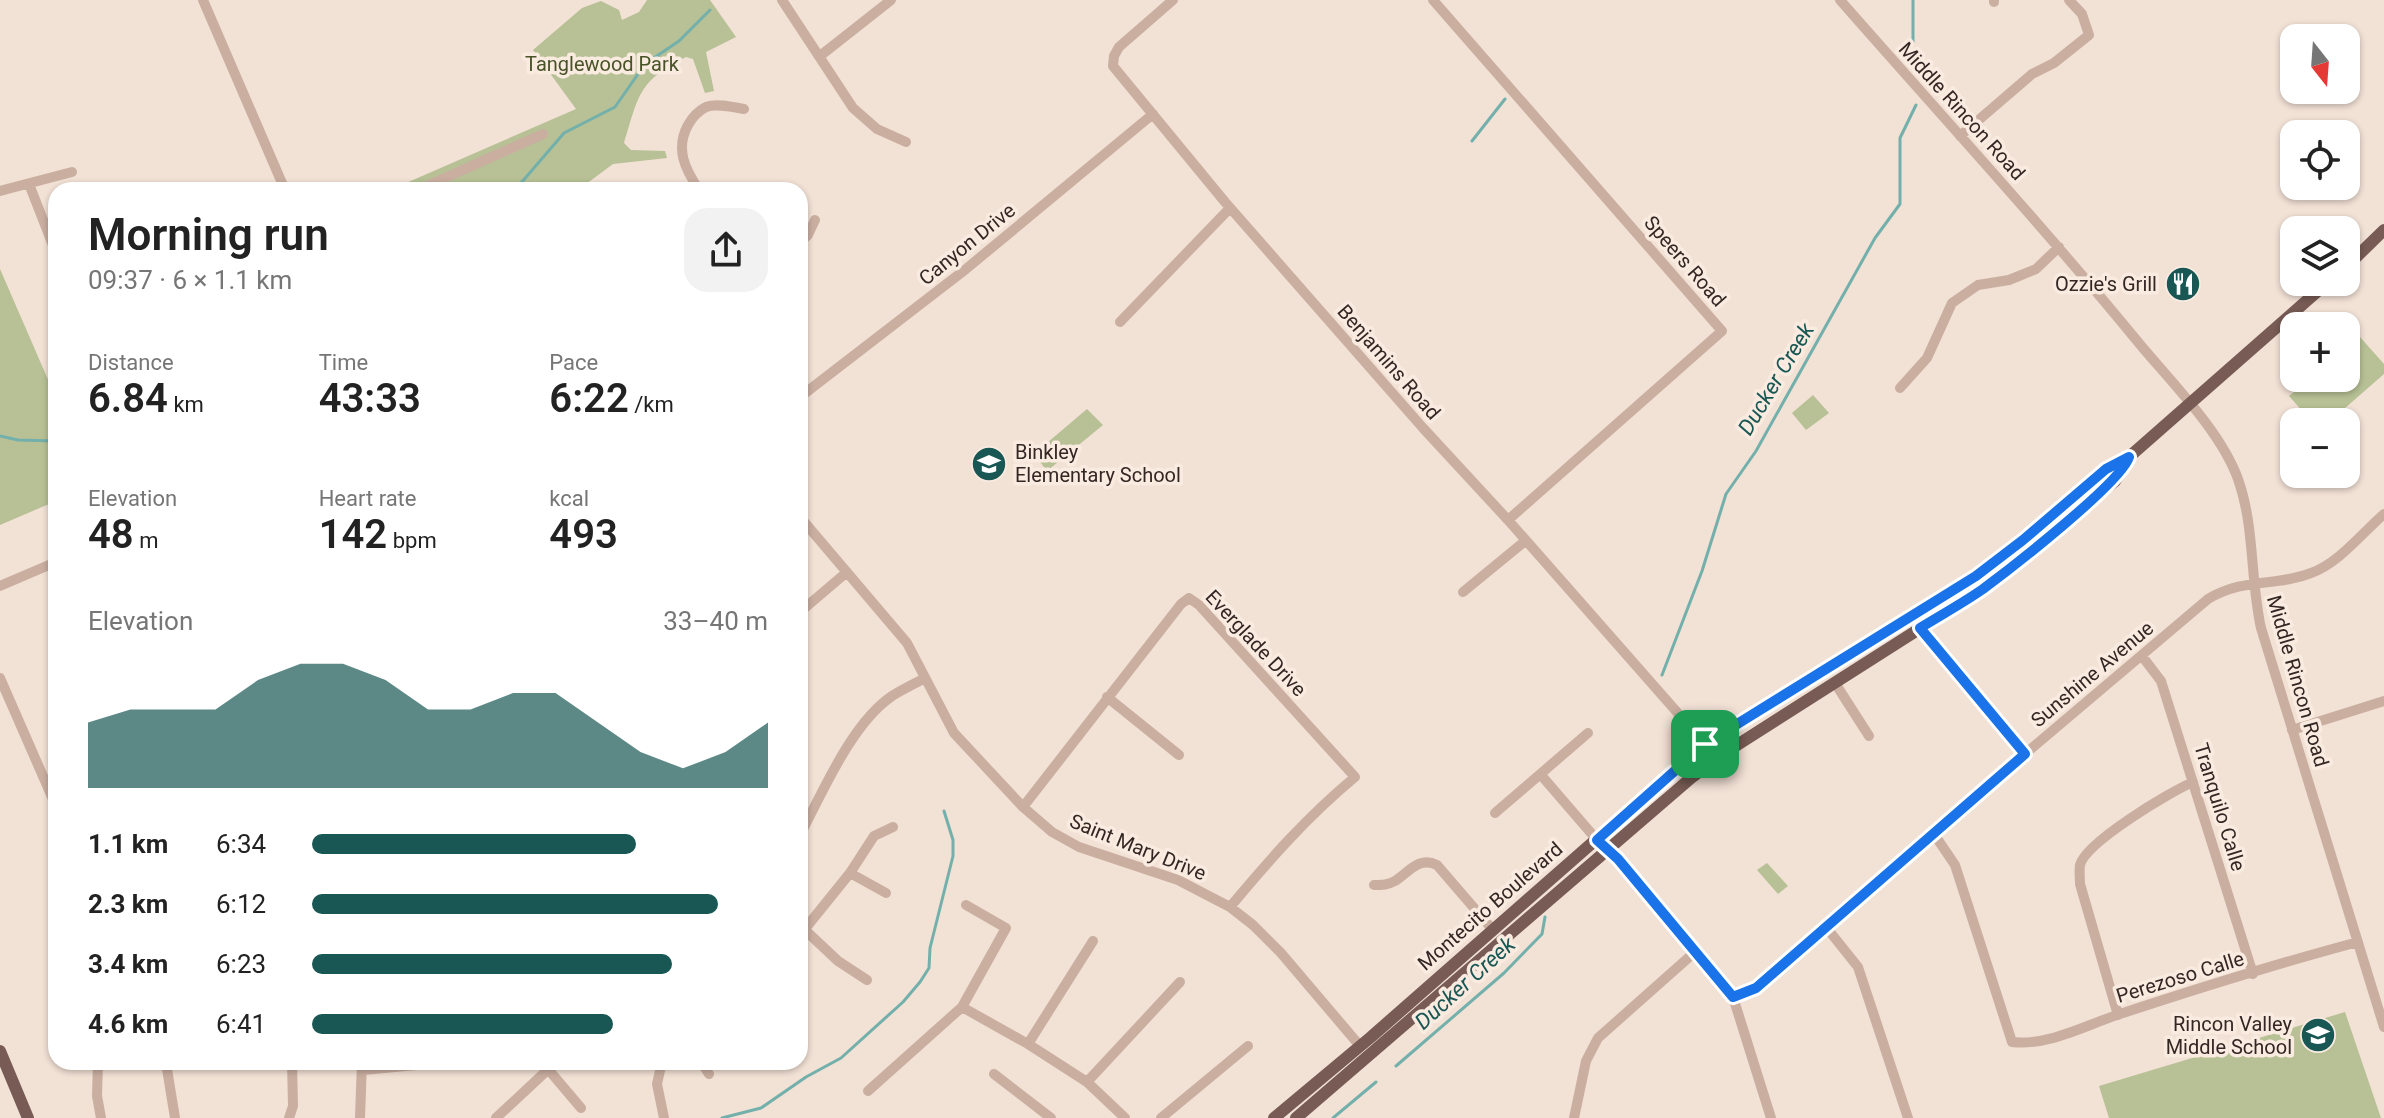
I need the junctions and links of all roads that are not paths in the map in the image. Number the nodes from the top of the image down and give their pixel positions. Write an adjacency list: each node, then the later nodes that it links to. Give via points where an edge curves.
1 (203, 0): 15 (street)
2 (782, 0): 8 (street)
3 (891, 0): 8 (street)
4 (1173, 0): 10 (street, Benjamins Road, via 1114,56 1113,66)
5 (1433, 0): 34 (street, Speers Road, via 1722,331)
6 (1840, 0): 12 (street, Middle Rincon Road)
7 (2069, 0): 12 (street, via 2082,14 2089,35 2032,74)
8 (820, 56): 13 (street, via 853,108 877,129)
9 (744, 109): 17 (street, via 707,106 694,116 681,150)
10 (1153, 114): 20 (street, Benjamins Road); 30 (street, Canyon Drive)
11 (543, 134): 16 (street)
12 (1960, 136): 25 (street, Middle Rincon Road)
13 (906, 142)
14 (72, 172): 18 (street)
15 (282, 182)
16 (436, 182)
17 (694, 182)
18 (29, 184): 19 (street); 23 (street)
19 (0, 191)
20 (1230, 208): 28 (street); 34 (street, Benjamins Road)
21 (815, 220): 24 (street)
22 (2384, 230): 26 (main road)
23 (48, 233)
24 (808, 235)
25 (2059, 247): 29 (street, via 2036,269 1978,285 1952,303 1927,358); 31 (street, Middle Rincon Road)
26 (2360, 253)
27 (2312, 296): 31 (main road, Montecito Boulevard)
28 (1120, 322)
29 (1900, 388)
30 (808, 391)
31 (2189, 404): 32 (main road, Montecito Boulevard); 39 (street, Middle Rincon Road, via 2237,478 2251,537)
32 (2129, 457): 43 (main road, Montecito Boulevard, via 2106,469 1976,576); 44 (main road, Montecito Boulevard, via 2115,481 2042,542)
33 (2384, 514): 39 (street, Sunshine Avenue, via 2312,573)
34 (1508, 520): 36 (street, Benjamins Road)
35 (808, 526): 38 (street, Saint Mary Drive)
36 (1525, 541): 41 (street); 54 (street, Benjamins Road)
37 (48, 565): 40 (street)
38 (847, 572): 42 (street); 47 (street, Saint Mary Drive, via 907,643)
39 (2253, 582): 45 (street, Sunshine Avenue, via 2208,599); 51 (street, Middle Rincon Road)
40 (0, 586)
41 (1463, 592)
42 (808, 605)
43 (1912, 616): 44 (street); 54 (main road, Montecito Boulevard)
44 (1920, 628): 48 (main road, Montecito Boulevard); 55 (street)
45 (2142, 656): 55 (street, Sunshine Avenue); 58 (street, Tranquilo Calle, via 2161,681)
46 (0, 678): 59 (street)
47 (925, 678): 60 (street, Saint Mary Drive, via 954,733); 62 (street, via 890,697 866,723)
48 (1835, 683): 53 (street); 65 (main road, Montecito Boulevard, via 1723,754)
49 (1107, 697): 56 (street); 60 (street, Everglade Drive); 70 (street, Everglade Drive, via 1189,598 1355,777 1285,840)
50 (2384, 701): 51 (street)
51 (2292, 730): 76 (street, Middle Rincon Road)
52 (1588, 733): 57 (street)
53 (1869, 736)
54 (1705, 744): 65 (main road, Montecito Boulevard)
55 (2025, 754): 64 (street, Sunshine Avenue)
56 (1179, 755)
57 (1541, 775): 61 (street); 65 (street)
58 (2193, 782): 78 (street, Tranquilo Calle); 83 (street, via 2129,820 2080,864 2080,884)
59 (48, 788)
60 (1023, 807): 70 (street, Saint Mary Drive, via 1079,847 1178,880)
61 (1495, 813)
62 (808, 820)
63 (893, 827): 66 (street, via 874,836)
64 (1934, 834): 72 (street, Sunshine Avenue); 83 (street, Perezoso Calle, via 1955,865 2012,1042 2041,1041)
65 (1602, 845): 73 (main road, Montecito Boulevard); 77 (street); 113 (main road, Montecito Boulevard)
66 (850, 873): 68 (street); 71 (street)
67 (1374, 885): 73 (street, via 1391,884 1430,861)
68 (886, 893)
69 (966, 905): 82 (street, via 1006,928)
70 (1230, 907): 87 (street, Saint Mary Drive, via 1281,953)
71 (808, 926)
72 (1826, 927): 81 (street, Sunshine Avenue, via 1756,988); 116 (street, via 1858,967)
73 (1493, 930): 87 (main road, Montecito Boulevard)
74 (808, 936): 79 (street)
75 (1093, 941): 85 (street)
76 (2358, 942): 78 (street, Perezoso Calle); 84 (street, Middle Rincon Road)
77 (1696, 951): 81 (street); 114 (street, via 1598,1038 1586,1061)
78 (2253, 974): 83 (street, Perezoso Calle)
79 (867, 980)
80 (1180, 982): 99 (street)
81 (1733, 997): 115 (street)
82 (962, 1007): 85 (street); 100 (street)
83 (2118, 1015)
84 (2384, 1027)
85 (1028, 1044): 99 (street)
86 (1248, 1046): 111 (street)
87 (1360, 1046): 112 (main road, Montecito Boulevard)
88 (0, 1051): 102 (main road)
89 (98, 1070): 103 (street)
90 (167, 1070): 104 (street)
91 (292, 1070): 105 (street)
92 (363, 1070): 106 (street)
93 (543, 1070): 107 (street)
94 (553, 1070): 101 (street)
95 (660, 1070): 108 (street, via 657,1084)
96 (706, 1070): 97 (street)
97 (709, 1074)
98 (994, 1074): 109 (street)
99 (1087, 1082): 110 (street)
100 (868, 1091)
101 (581, 1108)
102 (28, 1118)
103 (101, 1118)
104 (175, 1118)
105 (289, 1118)
106 (360, 1118)
107 (496, 1118)
108 (664, 1118)
109 (1051, 1118)
110 (1125, 1118)
111 (1161, 1118)
112 (1274, 1118)
113 (1296, 1118)
114 (1574, 1118)
115 (1771, 1118)
116 (1908, 1118)

